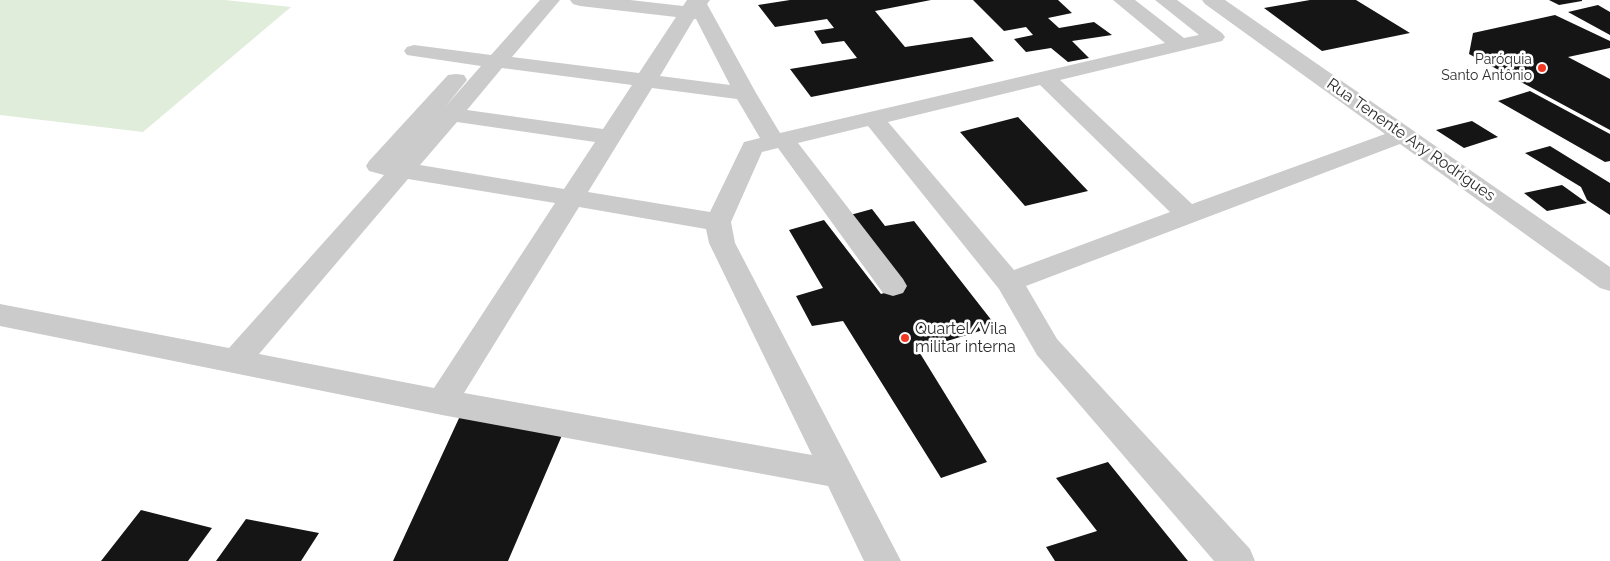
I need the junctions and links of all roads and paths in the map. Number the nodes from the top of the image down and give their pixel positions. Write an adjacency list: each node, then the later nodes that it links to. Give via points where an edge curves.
1 (528, 0): 10 (street)
2 (550, 0): 11 (street)
3 (580, 0): 7 (street)
4 (1123, 0): 8 (street)
5 (1165, 0): 8 (street, via 1215,37)
6 (1212, 0): 18 (street, Rua Tenente Ary Rodrigues)
7 (697, 7): 13 (street); 14 (street)
8 (1180, 45): 12 (street)
9 (414, 51): 10 (street)
10 (475, 59): 11 (street); 15 (street)
11 (497, 61): 13 (street); 16 (street)
12 (1045, 78): 17 (street); 23 (street)
13 (646, 81): 14 (street); 19 (street)
14 (745, 93): 20 (street)
15 (428, 110): 16 (street); 21 (street)
16 (451, 114): 19 (street); 21 (street)
17 (873, 118): 20 (street); 26 (street)
18 (1403, 134): 23 (street); 25 (street, Rua Tenente Ary Rodrigues)
19 (610, 137): 22 (street)
20 (778, 140): 24 (street, via 752,147); 27 (street)
21 (390, 168): 22 (street); 29 (street)
22 (571, 198): 24 (street); 30 (street)
23 (1188, 215): 26 (street)
24 (718, 222): 31 (street, via 722,243)
25 (1610, 281)
26 (1009, 282): 33 (street, via 1047,347)
27 (893, 286)
28 (0, 315): 29 (street)
29 (236, 362): 30 (street)
30 (442, 402): 31 (street)
31 (840, 474): 32 (street)
32 (883, 561)
33 (1237, 561)

